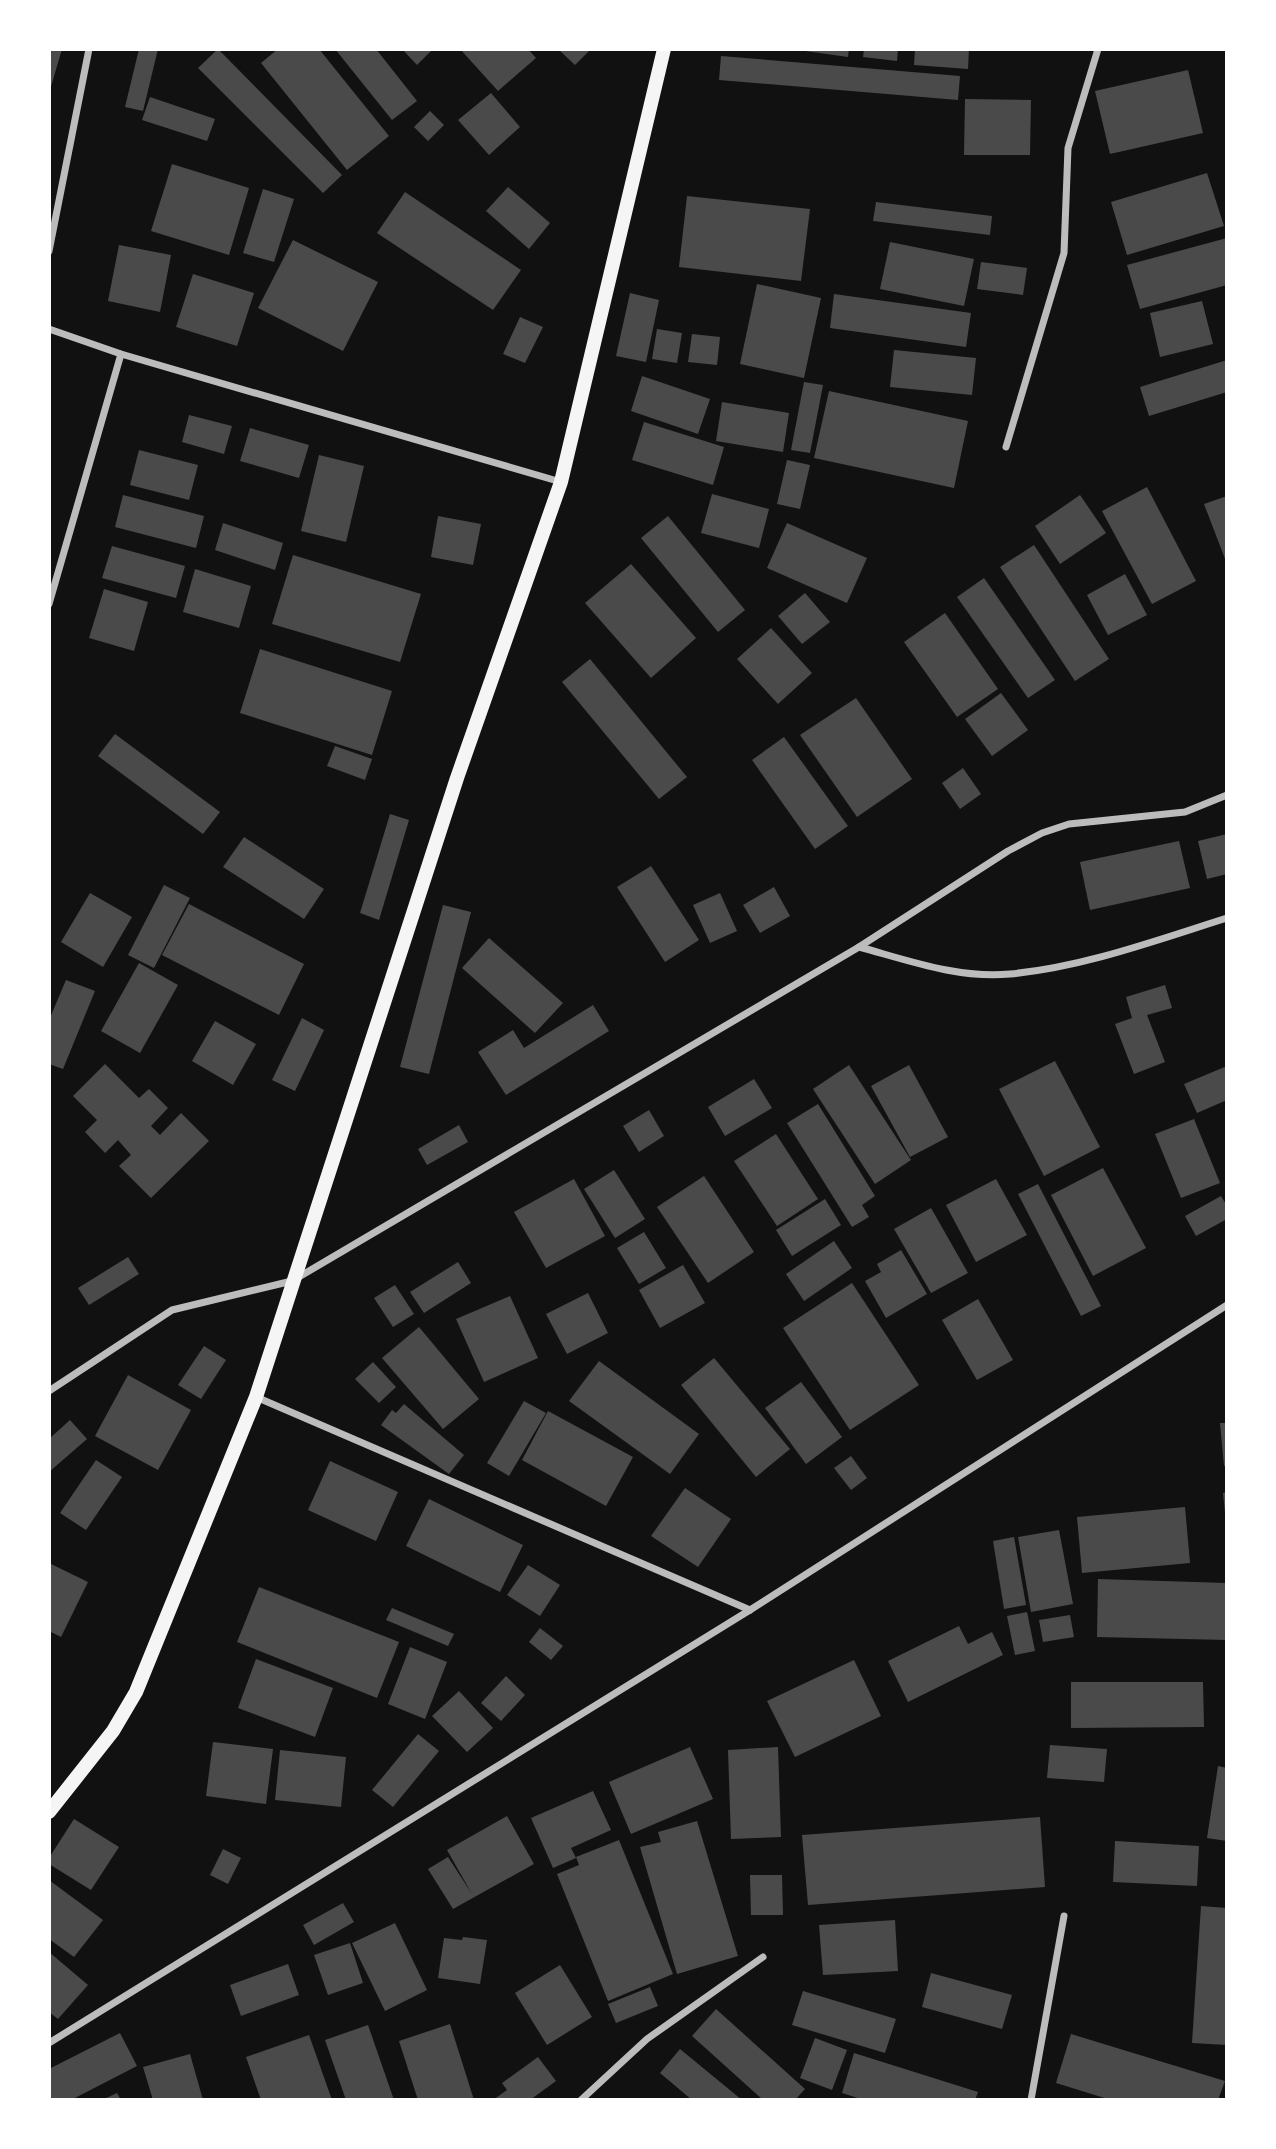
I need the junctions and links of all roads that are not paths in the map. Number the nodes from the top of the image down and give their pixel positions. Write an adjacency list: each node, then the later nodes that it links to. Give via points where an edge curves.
1 (89, 49): 4 (street)
2 (664, 49): 8 (main road)
3 (1098, 49): 7 (street, via 1068,148 1064,253)
4 (49, 251)
5 (49, 329): 6 (street)
6 (121, 354): 8 (street); 9 (street)
7 (1006, 447)
8 (561, 482): 13 (main road, via 457,778)
9 (49, 604)
10 (1227, 795): 12 (street, via 1185,812 1069,824 1042,833)
11 (1227, 918): 12 (street, via 1110,955 1009,975 946,970)
12 (859, 947): 13 (street)
13 (292, 1281): 15 (street, via 172,1310); 16 (main road)
14 (1227, 1305): 17 (street)
15 (49, 1391)
16 (256, 1398): 17 (street); 18 (main road, via 136,1692 113,1731)
17 (750, 1610): 21 (street)
18 (49, 1812)
19 (1064, 1916): 23 (street)
20 (763, 1957): 22 (street, via 647,2039)
21 (49, 2043)
22 (582, 2100)
23 (1031, 2100)

